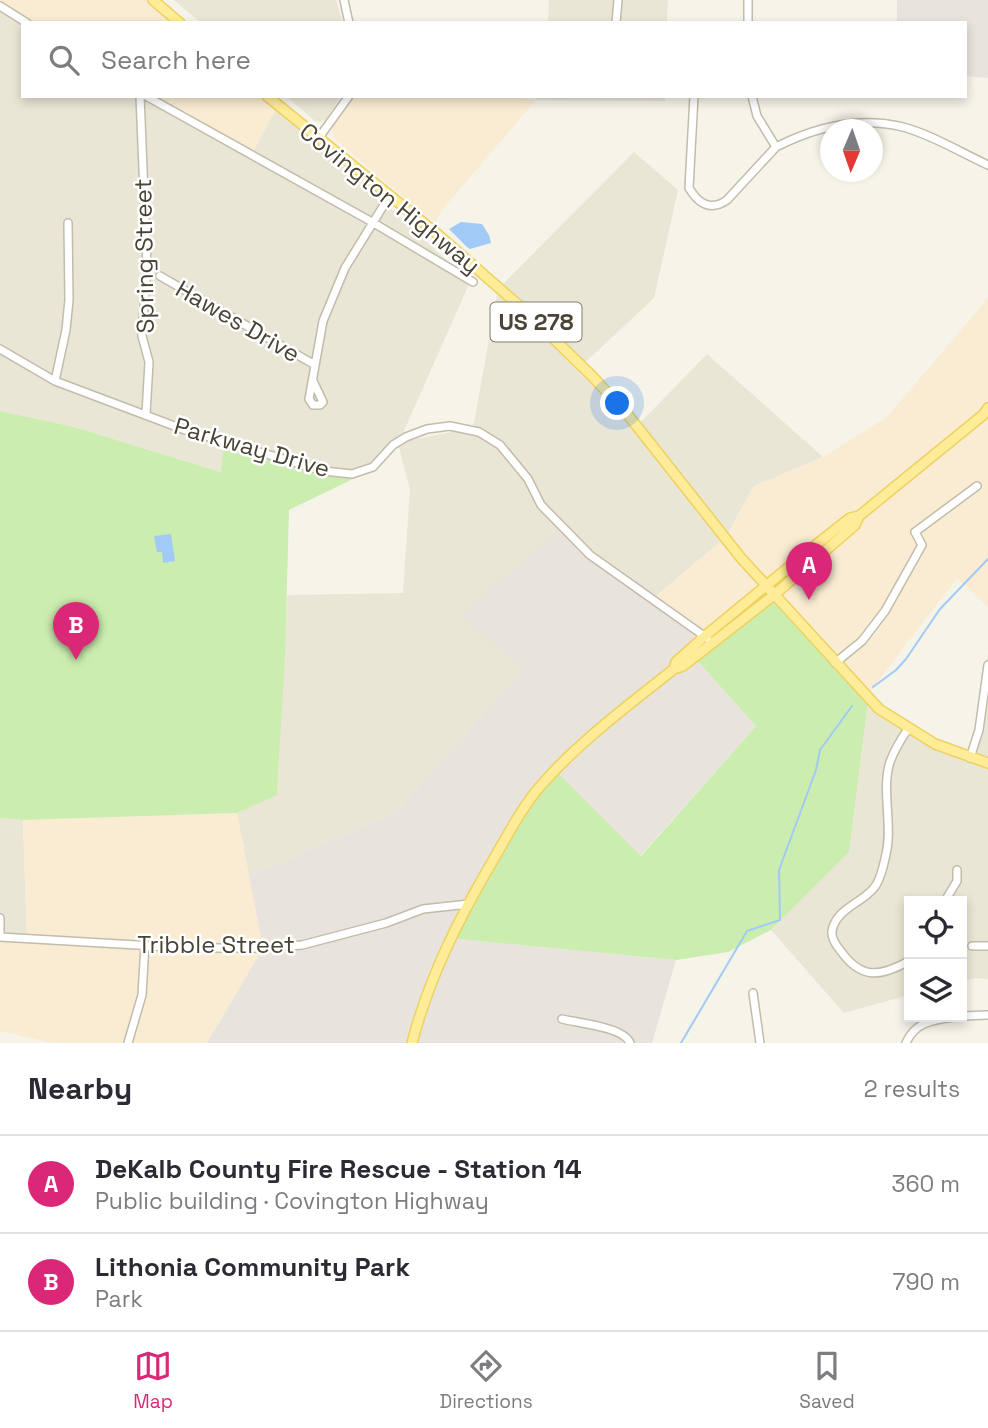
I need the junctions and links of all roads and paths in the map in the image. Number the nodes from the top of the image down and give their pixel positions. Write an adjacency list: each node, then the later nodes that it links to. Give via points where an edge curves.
1 (153, 0): 7 (main road)
2 (344, 0): 8 (street)
3 (618, 0): 9 (street)
4 (748, 0): 10 (street)
5 (0, 6): 6 (street)
6 (24, 21)
7 (178, 21)
8 (349, 21)
9 (616, 21)
10 (748, 21)
11 (140, 98): 30 (street, Spring Street, via 147,267 142,336 149,362)
12 (150, 98): 21 (street)
13 (269, 98): 17 (main road, Covington Highway / US 278)
14 (348, 98): 17 (street)
15 (694, 98): 18 (street, via 689,188 702,204 720,205 727,200)
16 (752, 98): 18 (street, via 757,116)
17 (318, 139): 20 (main road, Covington Highway / US 278)
18 (776, 148): 19 (street, via 824,127 868,123 903,127)
19 (988, 165)
20 (390, 195): 21 (street); 33 (main road, Covington Highway / US 278, via 523,309 592,376)
21 (372, 222): 24 (street); 26 (street, via 345,268 323,321)
22 (68, 223): 27 (street, via 69,300)
23 (160, 276): 26 (street, Hawes Drive)
24 (473, 282)
25 (0, 349): 27 (street, Parkway Drive)
26 (316, 365): 28 (street)
27 (55, 381): 30 (street, Parkway Drive)
28 (313, 381)
29 (988, 408): 32 (main road)
30 (146, 414): 35 (street, Parkway Drive, via 324,471 352,474 373,467 393,445 420,431 450,426 480,432 500,444 528,479 541,505 590,555)
31 (977, 486): 37 (street, via 915,532 922,545 885,611 862,641)
32 (859, 516): 33 (main road, via 850,518); 34 (main road, via 855,525)
33 (766, 586): 34 (main road, Covington Highway / US 278); 35 (main road)
34 (774, 595): 36 (main road); 37 (main road, Covington Highway / US 278)
35 (705, 636): 36 (street, Parkway Drive); 39 (main road)
36 (712, 644): 39 (main road)
37 (835, 663): 40 (main road, Covington Highway / US 278, via 879,709)
38 (988, 665): 41 (street, via 979,730)
39 (674, 669): 45 (main road, via 537,790)
40 (908, 729): 41 (main road, Covington Highway / US 278); 51 (street, via 890,763 889,839 880,874 874,888 840,914 832,932 846,960 863,971 886,972)
41 (970, 758): 42 (main road, Covington Highway / US 278)
42 (988, 763)
43 (957, 870): 44 (street, via 957,881)
44 (948, 896)
45 (469, 904): 48 (street, Tribble Street, via 423,909 302,945 188,948); 58 (main road, via 434,975)
46 (0, 918): 47 (street)
47 (0, 937): 48 (street, Tribble Street)
48 (145, 944): 57 (street, via 142,995)
49 (971, 946): 50 (street)
50 (988, 946)
51 (904, 963)
52 (753, 993): 60 (street)
53 (988, 1015): 54 (street)
54 (967, 1016)
55 (562, 1019): 59 (street, via 618,1031)
56 (928, 1022): 61 (street, via 911,1031)
57 (128, 1043)
58 (412, 1043)
59 (630, 1043)
60 (760, 1043)
61 (906, 1043)

